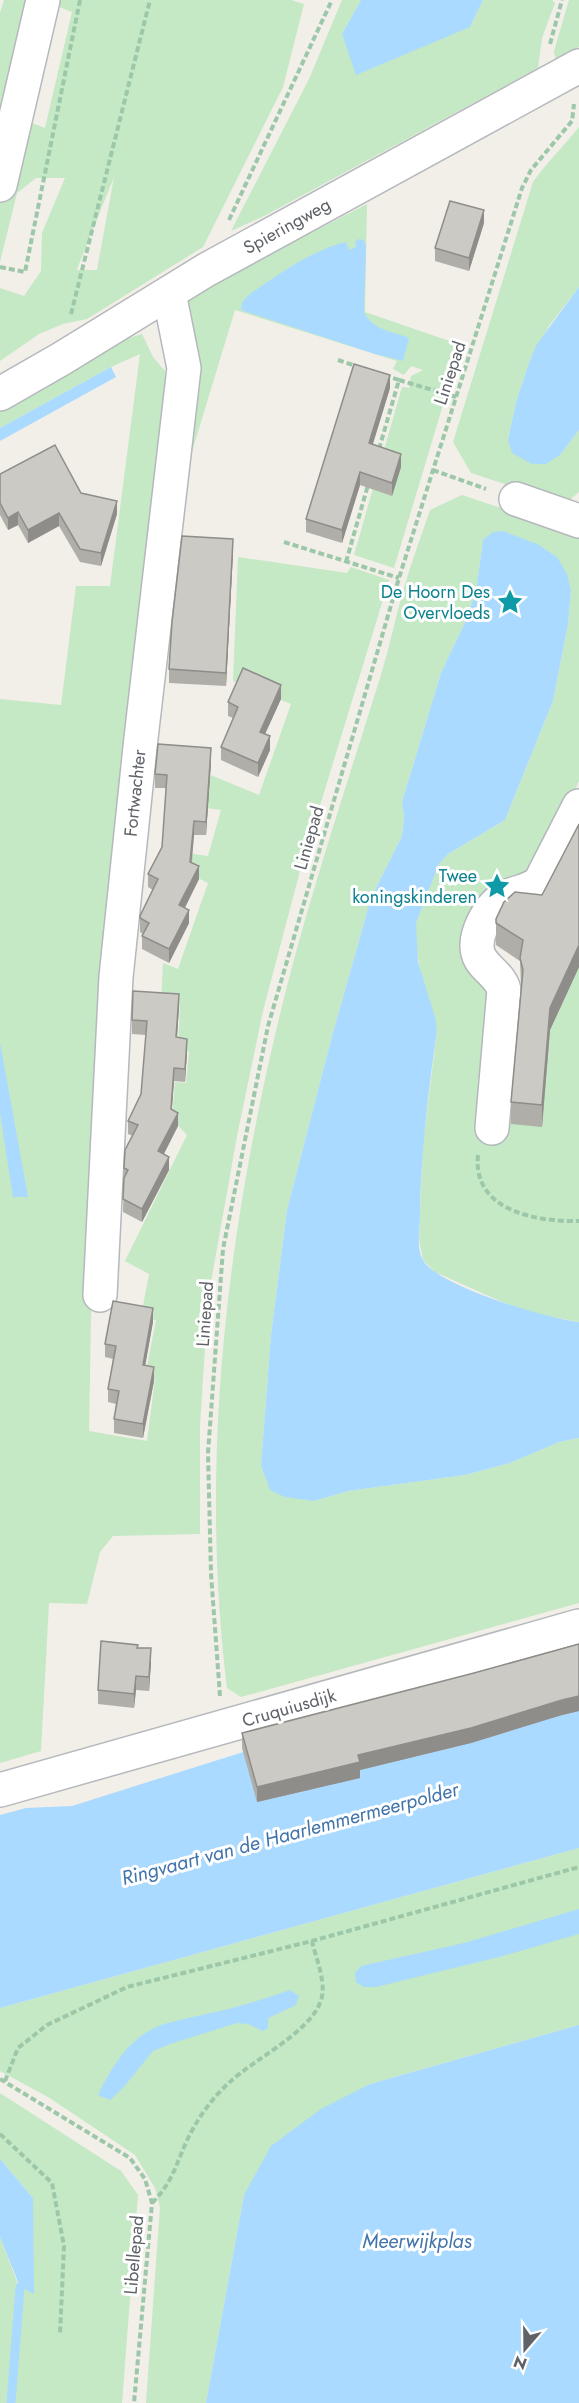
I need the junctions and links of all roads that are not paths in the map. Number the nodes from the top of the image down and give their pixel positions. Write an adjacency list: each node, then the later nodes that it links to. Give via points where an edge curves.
1 (43, 0): 3 (street)
2 (569, 72): 4 (street, Spieringweg)
3 (0, 185)
4 (169, 293): 5 (street, Spieringweg); 10 (street, Fortwachter, via 184,368 116,977)
5 (0, 394)
6 (516, 499): 7 (street)
7 (579, 520)
8 (579, 806): 9 (street, via 540,882 533,889 498,903 478,941 484,964 502,982 504,990)
9 (492, 1128)
10 (100, 1295)
11 (579, 1626): 12 (street, Cruquiusdijk)
12 (0, 1790)

